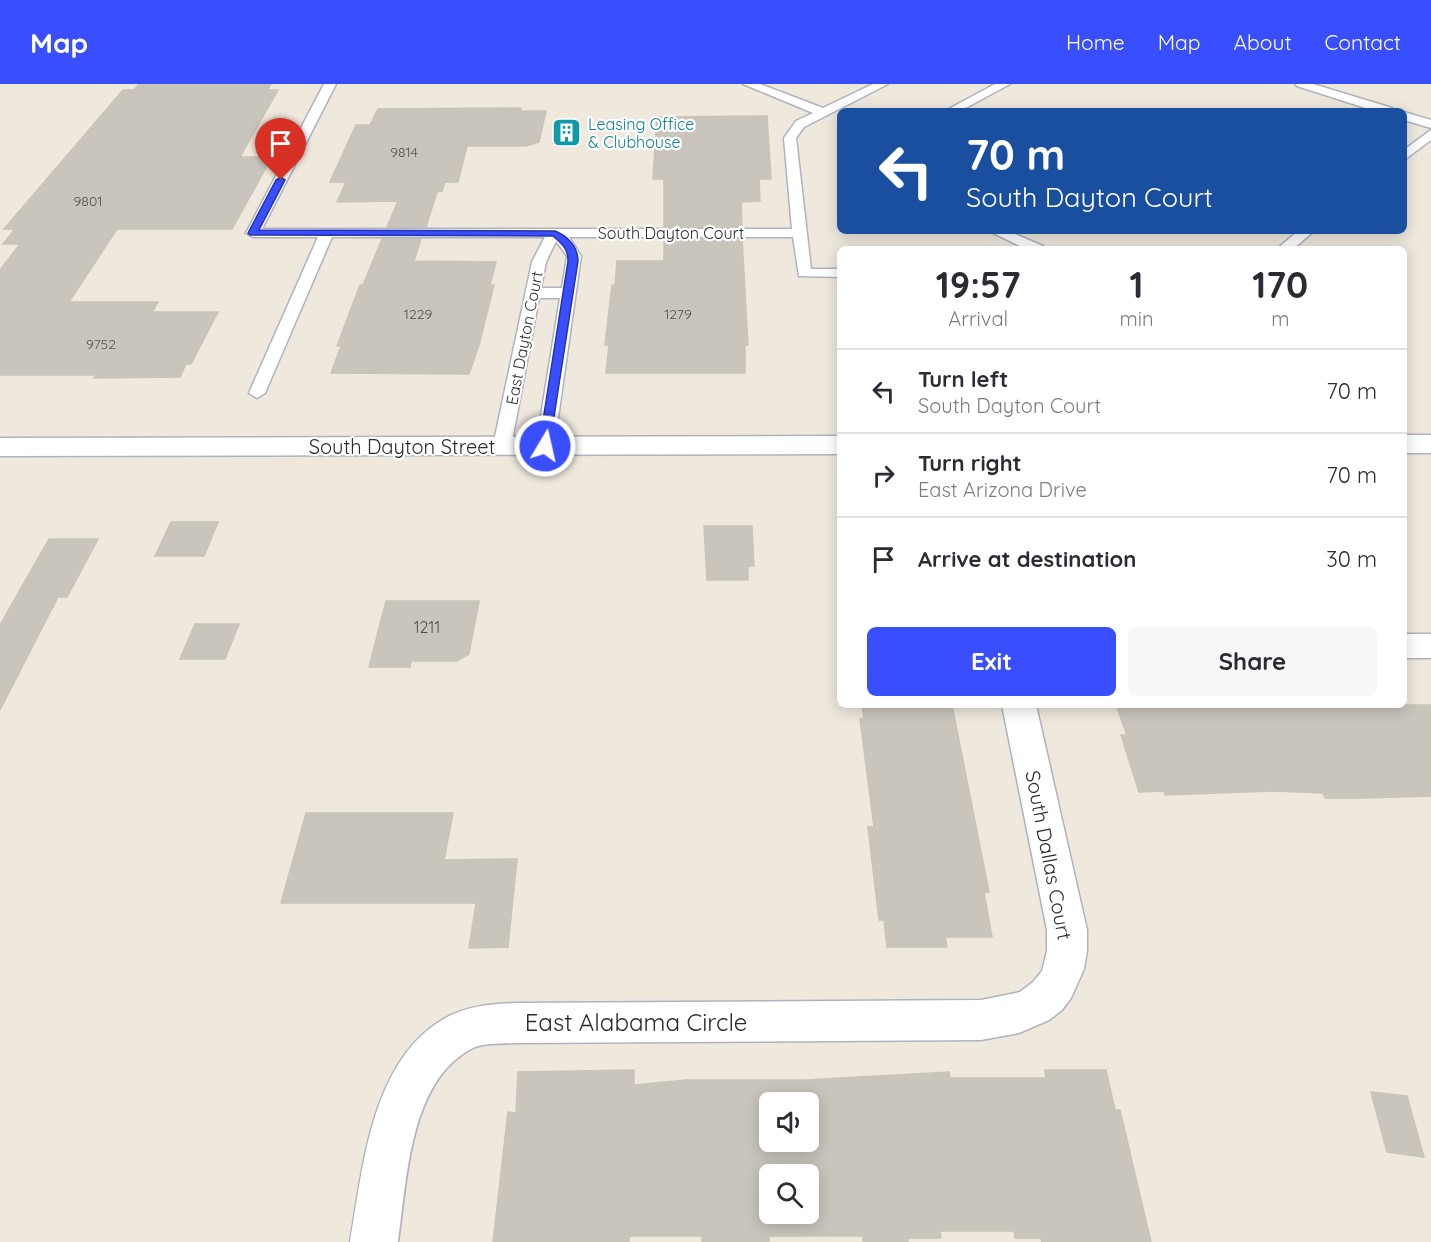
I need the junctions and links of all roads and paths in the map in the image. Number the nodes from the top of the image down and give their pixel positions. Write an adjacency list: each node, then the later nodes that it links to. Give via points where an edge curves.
1 (330, 84): 14 (lane, South Dayton Court, via 253,233)
2 (749, 84): 8 (lane)
3 (882, 84): 8 (lane)
4 (1004, 84): 6 (lane)
5 (1301, 84): 7 (lane)
6 (957, 108)
7 (1378, 108)
8 (821, 112): 13 (lane, via 800,124 790,138)
9 (1407, 117): 10 (lane)
10 (1431, 124)
11 (1431, 134): 12 (lane)
12 (1407, 154)
13 (800, 232): 15 (lane, South Dayton Court); 20 (lane, via 804,273)
14 (327, 233): 15 (lane, South Dayton Court); 23 (lane)
15 (555, 233): 21 (lane, East Dayton Court, via 540,256); 22 (lane, via 573,253)
16 (1003, 234): 18 (lane)
17 (1303, 234): 19 (lane)
18 (1031, 246)
19 (1288, 246)
20 (837, 273)
21 (532, 293): 22 (lane); 26 (lane, East Dayton Court)
22 (569, 293): 27 (lane)
23 (256, 393)
24 (1407, 444): 25 (street)
25 (1431, 444)
26 (502, 446): 27 (street, South Dayton Street); 29 (street, South Dayton Street)
27 (545, 446): 28 (street, South Dayton Street)
28 (837, 446)
29 (0, 447)
30 (1407, 646): 31 (street)
31 (1431, 646)
32 (1019, 708): 33 (street, South Dallas Court, via 1067,930 1066,964 1055,989)
33 (1045, 999): 34 (street, East Alabama Circle, via 1018,1014 981,1020 517,1023 460,1032 431,1052 409,1086 393,1131)
34 (374, 1242)

